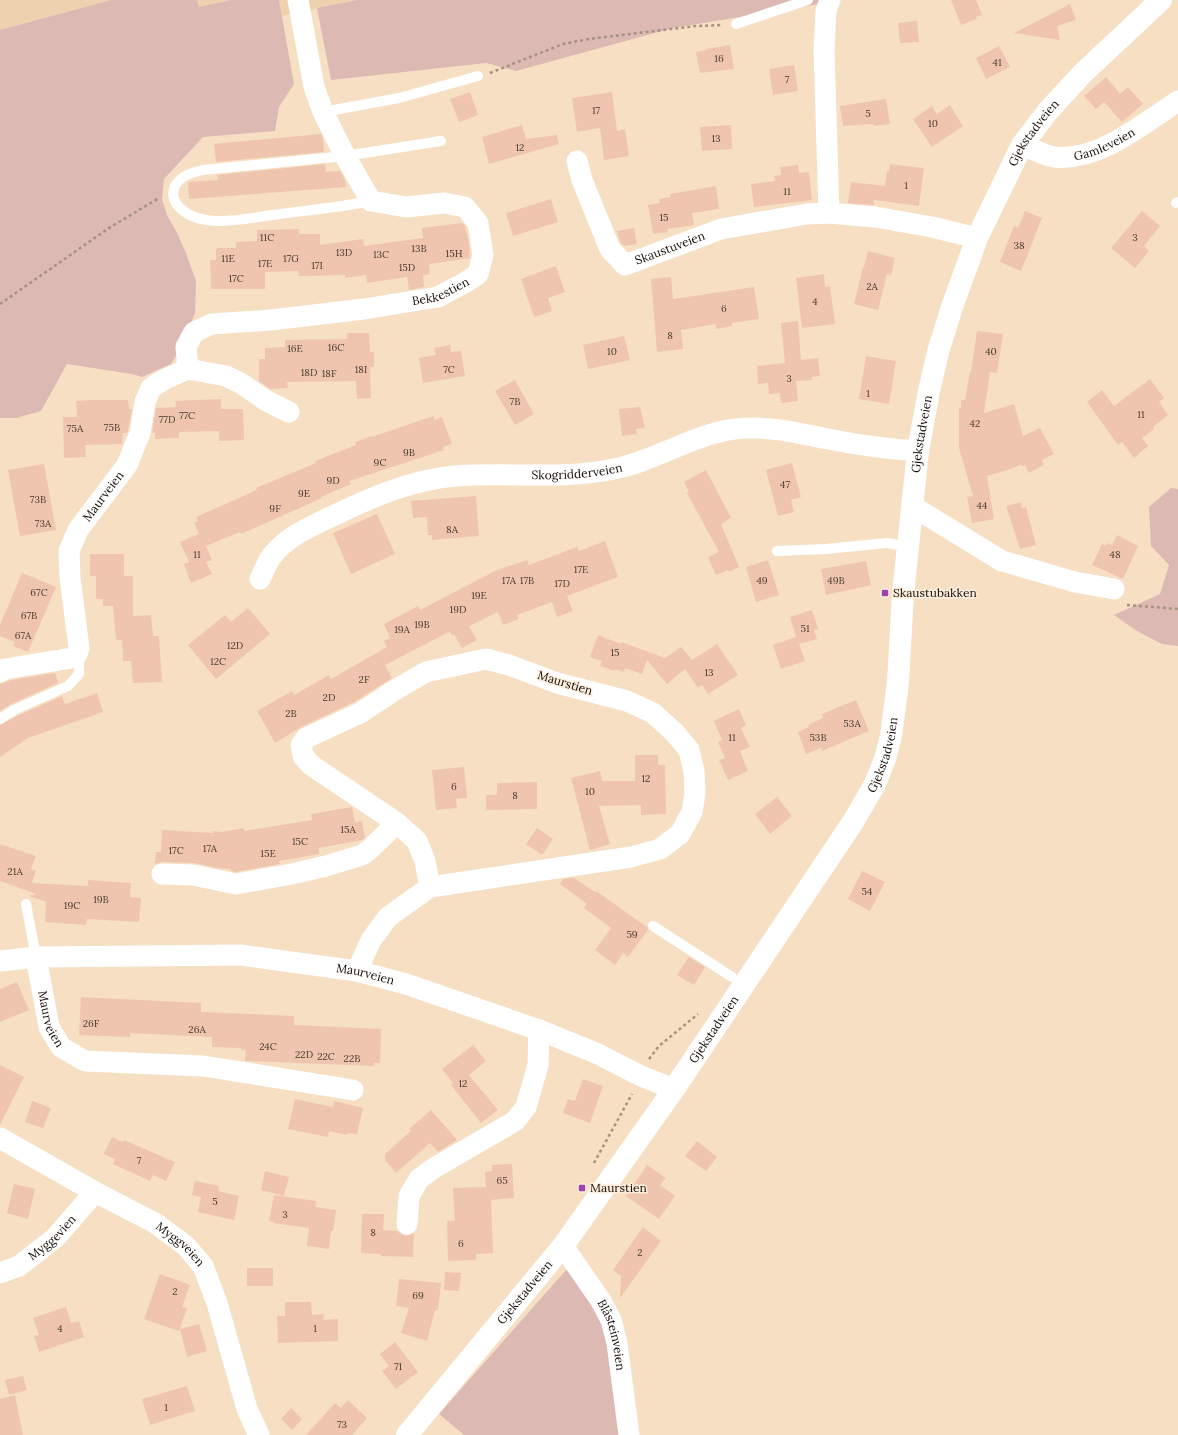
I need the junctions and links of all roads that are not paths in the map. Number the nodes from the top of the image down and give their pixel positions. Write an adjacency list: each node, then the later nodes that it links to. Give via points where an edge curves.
1 (298, 0): 8 (street, via 314,87)
2 (808, 0): 5 (lane)
3 (830, 0): 14 (street, via 826,11 824,50)
4 (1160, 0): 10 (street, Gjekstadveien, via 1083,73 1048,111)
5 (736, 24)
6 (478, 76): 8 (lane, via 400,98)
7 (1178, 101): 10 (street, Gamleveien, via 1126,135 1089,154 1052,156)
8 (323, 112): 11 (street)
9 (441, 141): 11 (lane)
10 (1022, 145): 15 (street, Gjekstadveien)
11 (345, 156): 13 (street); 13 (lane, via 203,170 187,174 178,181 173,196 182,210 196,218 219,221 242,220)
12 (577, 161): 14 (street, Skaustuveien, via 610,249 625,265 721,229 807,214)
13 (371, 201): 16 (street, Bekkestien, via 406,207 444,203 465,207 478,223 483,255 478,274 438,296 364,309 212,324 194,332 186,347)
14 (829, 213): 15 (street, Skaustuveien, via 875,217)
15 (977, 238): 18 (street, Gjekstadveien, via 938,352)
16 (188, 369): 17 (street, via 226,376); 24 (street, Maurveien, via 151,388 145,402 140,433 127,465 78,530 69,551 70,578)
17 (289, 412)
18 (918, 451): 19 (street, Gjekstadveien); 22 (street, Skogridderveien, via 858,445 769,428 742,428 720,431 613,469 550,474 466,475 426,480 383,493 301,531 272,556)
19 (912, 506): 20 (street, Gjekstadveien); 23 (street, via 1002,561 1075,582)
20 (908, 547): 21 (lane, via 887,543); 37 (street, Gjekstadveien, via 898,682 891,736 875,784 853,822)
21 (777, 551)
22 (260, 579)
23 (1114, 589)
24 (80, 648): 25 (street, via 72,658); 26 (lane, Maurveien, via 79,674 68,686)
25 (2, 667)
26 (0, 719)
27 (397, 822): 28 (street, via 362,854 292,874 236,884 193,875); 29 (street, Maurstien, via 417,841 425,861); 29 (street, Maurstien, via 311,765 303,756 301,745 306,738 360,713 426,672 486,659 509,664 557,683 627,701 647,710 675,733 688,750 694,771 695,794 692,812 680,834 660,849 631,858)
28 (162, 874)
29 (430, 887): 34 (street, Maurstien, via 388,917 371,940)
30 (26, 904): 32 (lane)
31 (653, 926): 35 (lane)
32 (36, 957): 33 (street, Maurveien); 34 (street, Maurveien, via 241,955); 38 (street, Maurveien, via 50,1027 61,1047 85,1061 203,1066)
33 (0, 961)
34 (357, 971): 36 (street, Maurveien, via 406,984)
35 (732, 977)
36 (539, 1030): 37 (street, Maurveien); 41 (street, via 538,1065 526,1107 514,1121 419,1178 409,1196)
37 (674, 1089): 42 (street, Gjekstadveien)
38 (353, 1090)
39 (0, 1138): 40 (street, Myggveien)
40 (95, 1192): 43 (street, Myggevien, via 55,1238 19,1266); 44 (street, Myggveien, via 155,1223 186,1246 203,1266 217,1303 247,1409)
41 (407, 1224)
42 (563, 1246): 45 (street, Gjekstadveien); 46 (street, Blåsteinveien, via 611,1320 617,1343)
43 (0, 1273)
44 (259, 1435)
45 (407, 1435)
46 (629, 1435)

